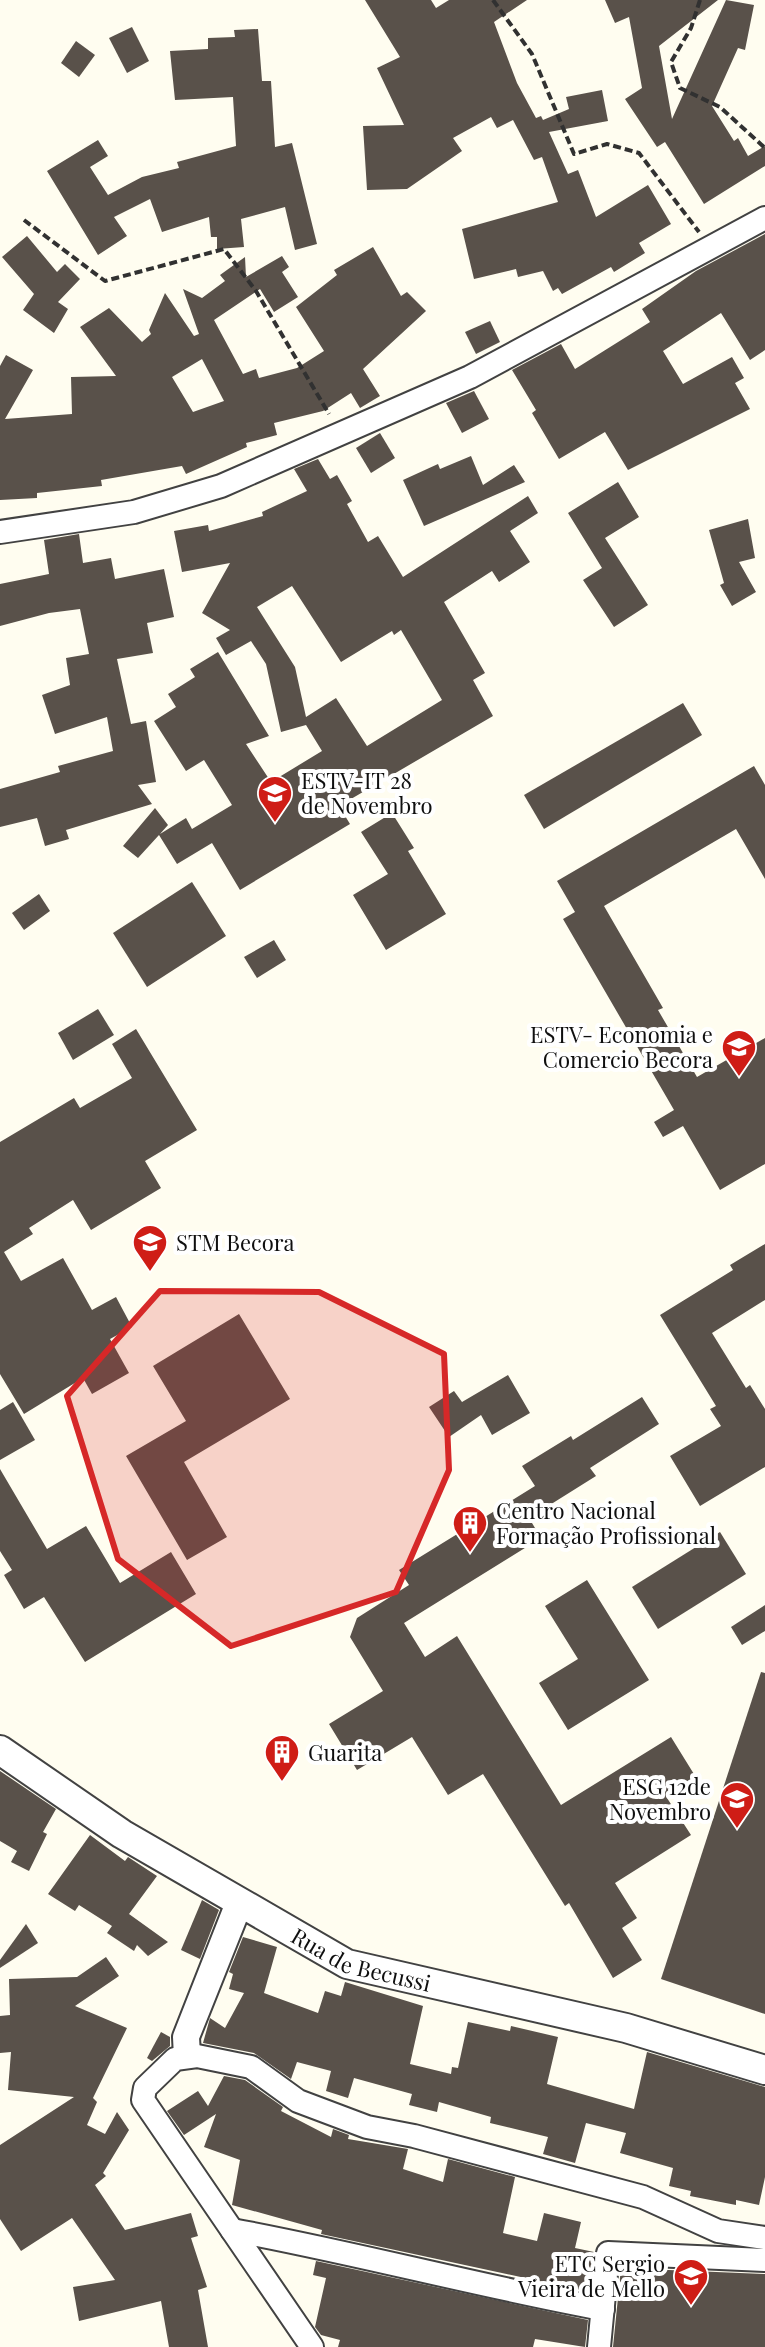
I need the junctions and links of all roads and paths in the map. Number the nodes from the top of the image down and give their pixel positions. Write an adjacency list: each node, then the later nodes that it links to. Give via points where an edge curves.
1 (493, 0): 6 (path, via 532,54 574,154 607,144 639,153)
2 (700, 0): 3 (path, via 671,62 680,88 720,107)
3 (765, 148)
4 (765, 218): 6 (street)
5 (24, 220): 7 (path, via 105,281 224,249 256,291)
6 (711, 246): 7 (street, via 470,377)
7 (340, 434): 8 (street, via 221,486 134,512)
8 (0, 532)
9 (0, 1750): 11 (street, Rua de Becussi, via 122,1834 347,1964 626,2028)
10 (187, 2057): 10 (street, via 184,2037 236,1905 240,1907 188,2037); 12 (street, via 175,2059 145,2088 143,2100); 13 (street, via 251,2067 298,2101 367,2127 643,2197 718,2231)
11 (765, 2070)
12 (232, 2230): 15 (street); 16 (street)
13 (765, 2238)
14 (765, 2260): 15 (street, via 608,2253)
15 (603, 2309): 17 (street)
16 (312, 2347)
17 (599, 2347)

